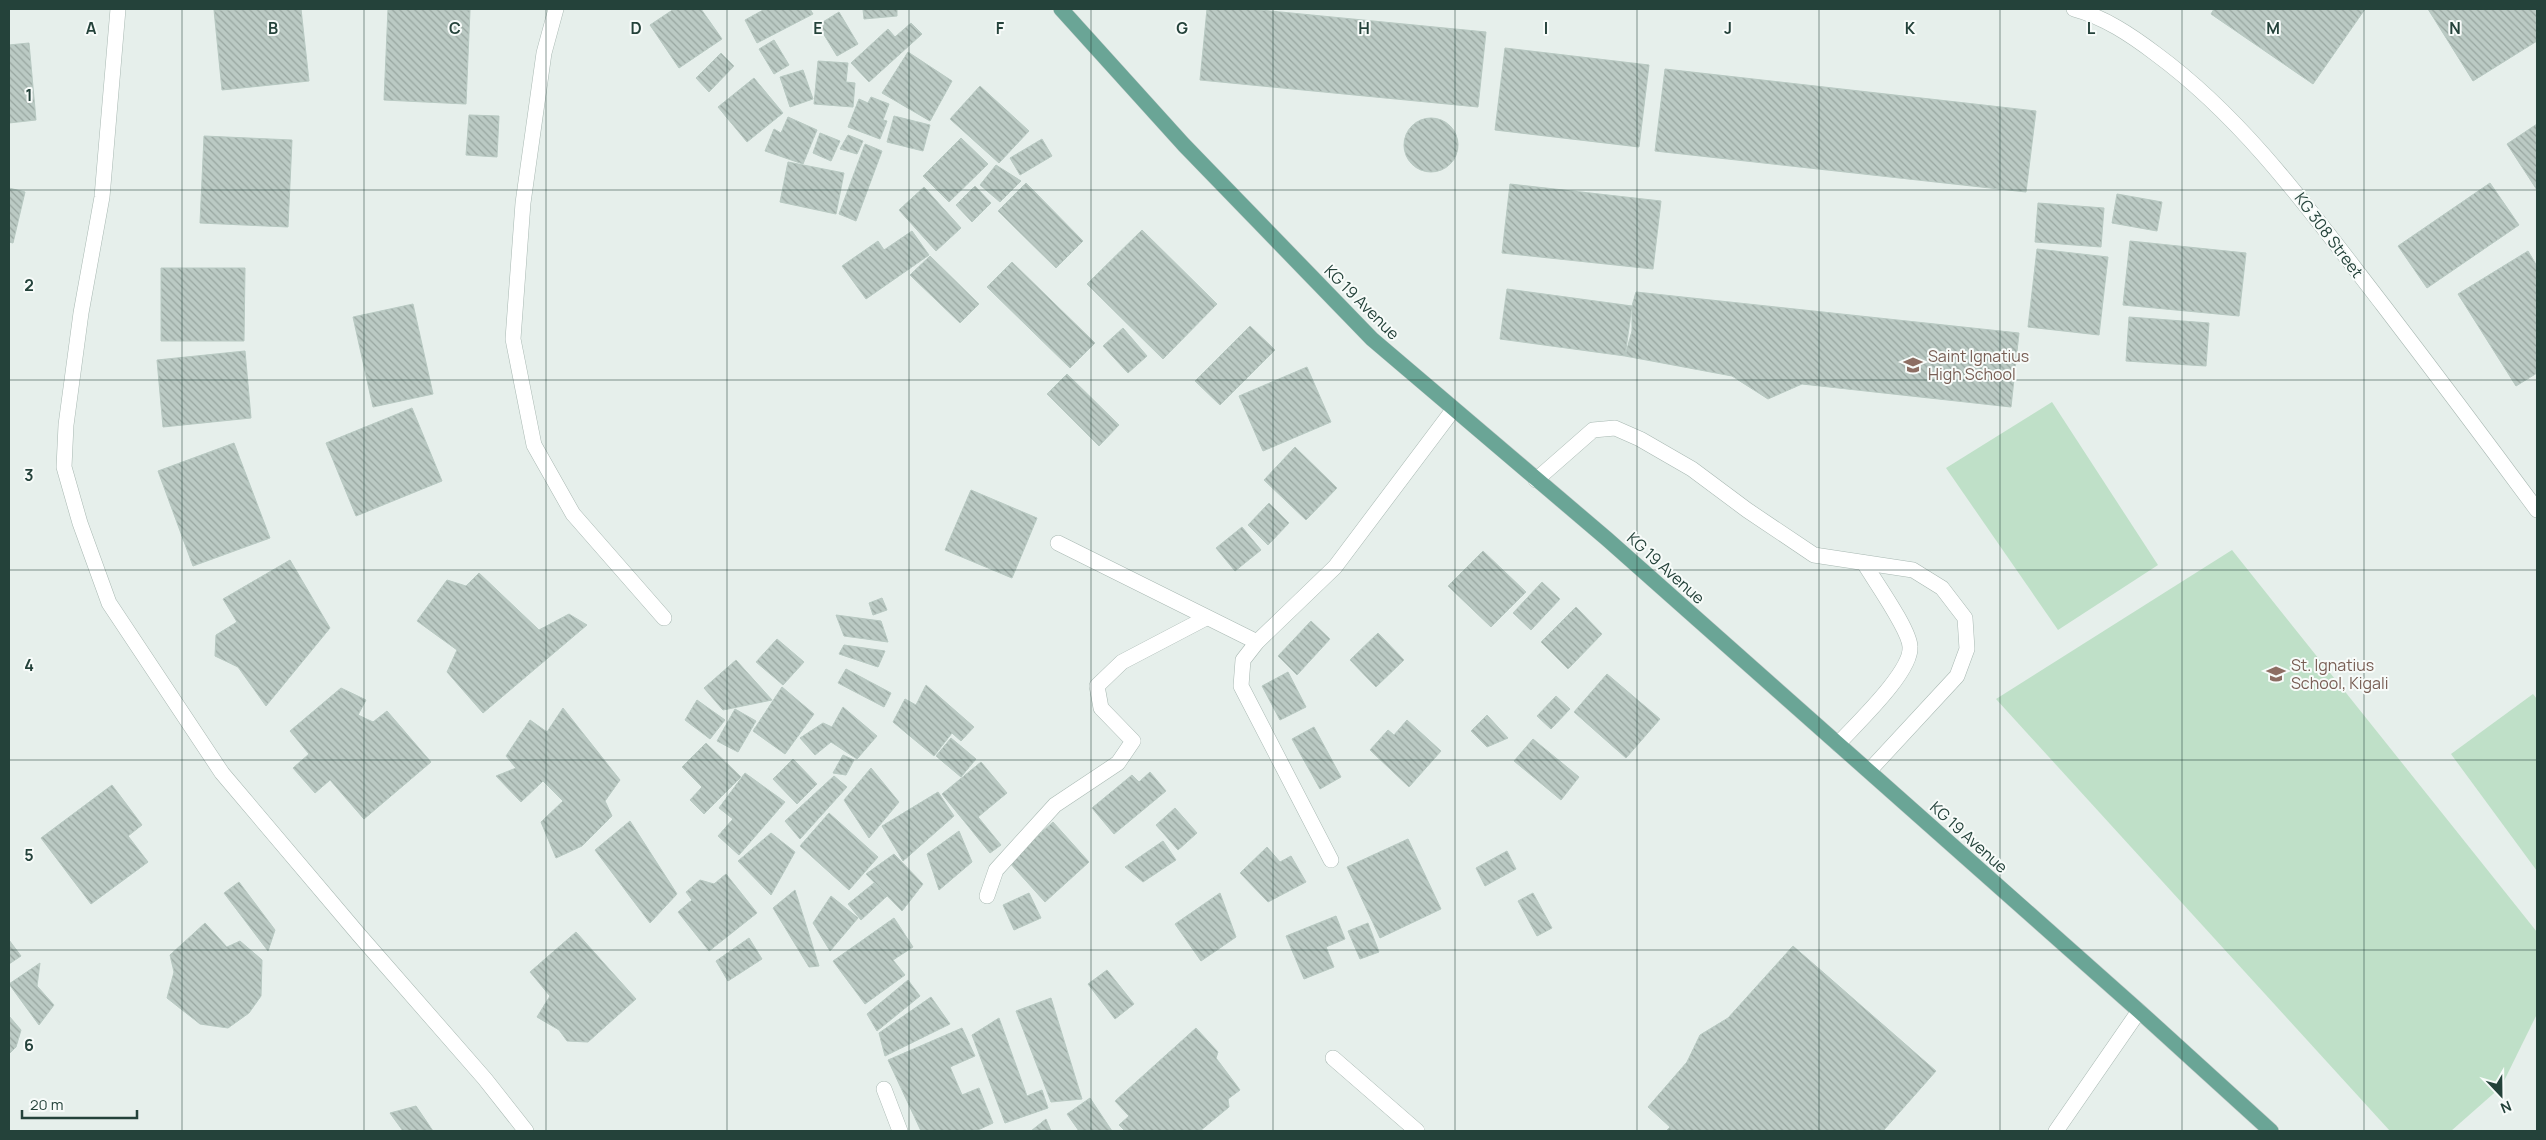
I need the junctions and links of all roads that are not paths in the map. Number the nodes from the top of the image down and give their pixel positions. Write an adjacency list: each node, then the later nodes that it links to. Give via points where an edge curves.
1 (118, 9): 20 (street, via 102,197 81,313 66,425 64,467 80,523 110,604 222,772)
2 (556, 9): 10 (street, via 544,53 523,203 513,339 534,445 573,514)
3 (1061, 9): 5 (main road, KG 19 Avenue, via 1184,145 1365,332)
4 (2074, 9): 7 (street, KG 308 Street, via 2092,14 2135,38 2182,73 2227,116 2294,189)
5 (1453, 410): 6 (main road, KG 19 Avenue); 12 (street, via 1335,567)
6 (1536, 480): 9 (street, via 1593,430 1615,428 1692,469 1814,555); 13 (main road, KG 19 Avenue)
7 (2537, 510)
8 (1058, 543): 11 (street)
9 (1864, 563): 13 (street, via 1903,629 1910,647 1906,664 1889,688); 14 (street, via 1913,570 1942,588 1965,618 1967,648 1957,676)
10 (664, 618)
11 (1206, 618): 12 (street); 16 (street, via 1122,662 1097,686 1101,708 1133,741 1118,763 1055,805 996,870)
12 (1256, 642): 15 (street, via 1242,660 1242,686)
13 (1838, 744): 14 (main road, KG 19 Avenue)
14 (1869, 772): 17 (main road, KG 19 Avenue)
15 (1331, 860)
16 (987, 896)
17 (2139, 1011): 23 (street); 24 (main road, KG 19 Avenue)
18 (1332, 1058): 22 (street)
19 (884, 1089): 21 (street)
20 (526, 1131)
21 (900, 1131)
22 (1417, 1131)
23 (2056, 1131)
24 (2271, 1131)

